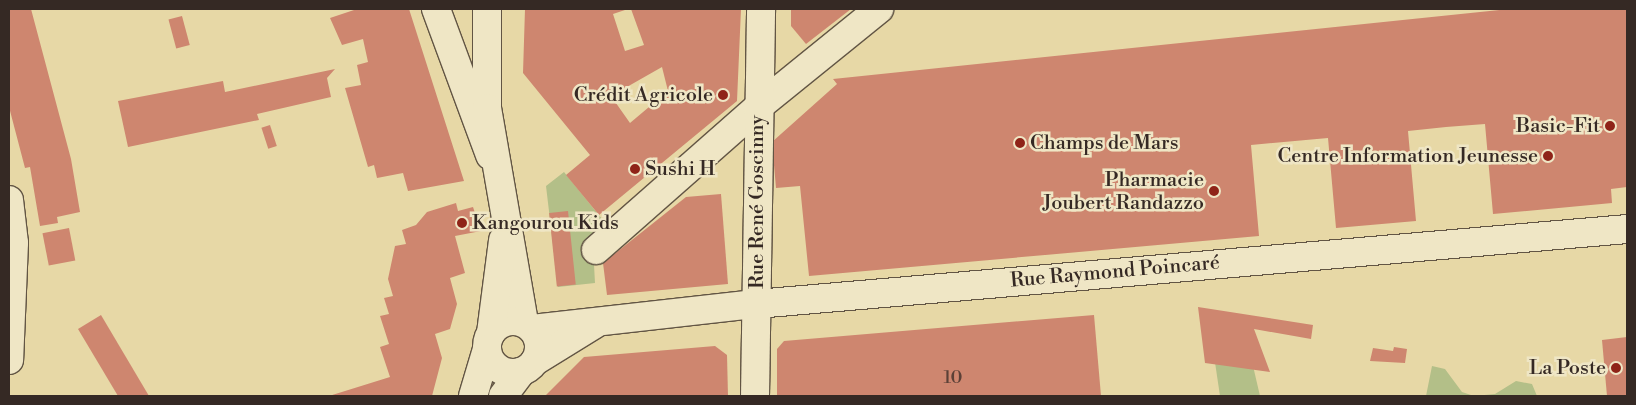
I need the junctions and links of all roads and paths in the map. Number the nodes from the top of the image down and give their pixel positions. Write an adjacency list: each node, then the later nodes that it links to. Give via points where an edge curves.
1 (436, 9): 6 (street)
2 (487, 9): 6 (street, via 487,108)
3 (761, 9): 5 (street, Rue René Goscinny)
4 (879, 9): 5 (street)
5 (758, 107): 10 (street); 11 (street, Rue René Goscinny)
6 (494, 164): 8 (street)
7 (9, 200): 15 (street, via 14,243)
8 (505, 227): 13 (street); 14 (street)
9 (1627, 229): 11 (street, Rue Raymond Poincaré)
10 (596, 250)
11 (756, 304): 12 (street, Rue Raymond Poincaré); 19 (street, Rue René Goscinny)
12 (603, 320): 13 (street, Rue Raymond Poincaré); 16 (street, Rue Raymond Poincaré)
13 (528, 326): 14 (street, via 502,323); 16 (street, via 539,344)
14 (489, 341): 16 (street, via 499,369); 17 (street)
15 (9, 360)
16 (529, 366): 18 (street)
17 (473, 396)
18 (503, 396)
19 (755, 396)

